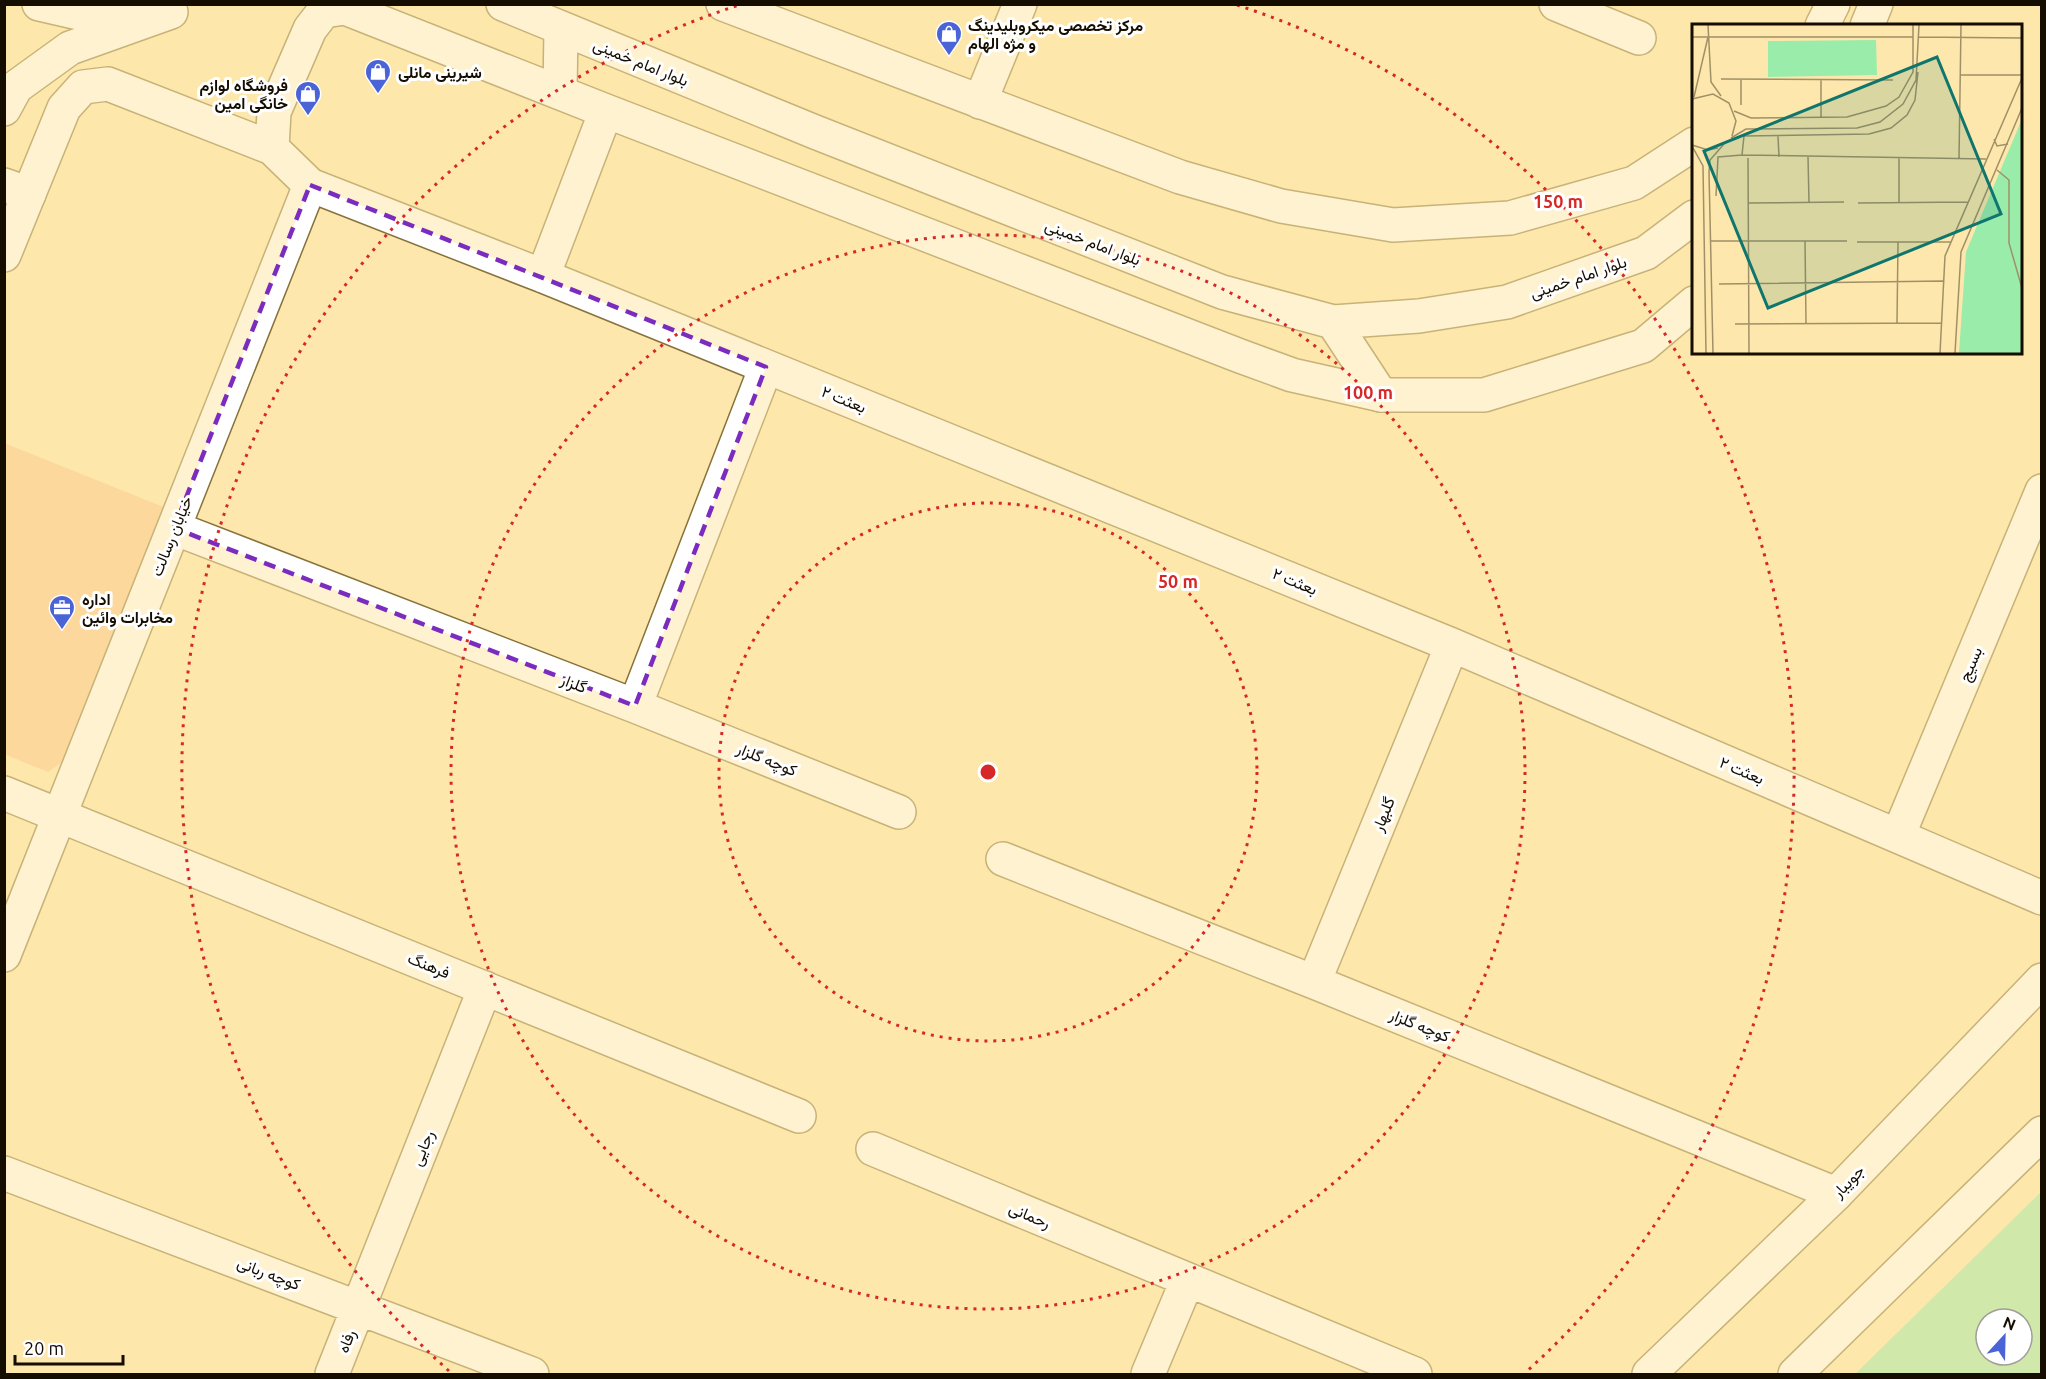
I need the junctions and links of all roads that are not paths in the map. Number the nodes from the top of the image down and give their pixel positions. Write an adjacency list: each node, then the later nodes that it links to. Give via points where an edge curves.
1 (39, 4): 8 (street, via 100,18)
2 (502, 4): 11 (street, بلوار امام خمینی)
3 (723, 4): 14 (street)
4 (1020, 4): 14 (street)
5 (1556, 4): 12 (street)
6 (1833, 4): 9 (street)
7 (1876, 4): 10 (street)
8 (181, 8): 15 (street, via 70,48 16,87)
9 (1823, 24)
10 (1868, 24)
11 (561, 29): 13 (street); 25 (street, بلوار امام خمینی, via 1222,292)
12 (1639, 38)
13 (560, 92): 16 (street); 18 (street, via 345,8 324,11 310,29 274,112)
14 (980, 102): 17 (street, via 1180,177 1281,206 1393,225 1510,218 1634,183)
15 (4, 109)
16 (606, 111): 23 (street); 27 (street, via 1282,372)
17 (1692, 145)
18 (272, 148): 19 (street); 20 (street, via 108,84 83,87 64,108)
19 (310, 185): 23 (street, بعثت ۲); 29 (street, خیابان رسالت)
20 (17, 190): 22 (street)
21 (1692, 218): 25 (street, بلوار امام خمینی, via 1646,253 1508,302 1419,316)
22 (4, 255)
23 (543, 276): 26 (street, بعثت ۲)
24 (1692, 305): 27 (street, via 1643,346 1484,395)
25 (1333, 322): 27 (street)
26 (766, 367): 30 (street, بعثت ۲); 31 (street)
27 (1382, 395)
28 (2042, 491): 35 (street, بسیج)
29 (174, 528): 31 (street, گلزار); 34 (street, خیابان رسالت)
30 (1452, 645): 35 (street, بعثت ۲); 40 (street, گلبهار)
31 (635, 706): 33 (street, کوچه گلزار)
32 (4, 793): 34 (street, فرهنگ)
33 (899, 812)
34 (60, 815): 38 (street, خیابان رسالت); 41 (street, فرهنگ)
35 (1898, 836): 37 (street, بعثت ۲)
36 (1003, 859): 40 (street, کوچه گلزار)
37 (2042, 898)
38 (4, 955)
39 (2042, 980): 46 (street, جویبار)
40 (1314, 982): 46 (street, کوچه گلزار)
41 (485, 988): 42 (street, فرهنگ); 48 (street, رجایی)
42 (799, 1116)
43 (2042, 1133): 54 (street)
44 (873, 1149): 47 (street, رحمانی)
45 (4, 1173): 48 (street, کوچه ربانی)
46 (1836, 1194): 53 (street, جویبار)
47 (1187, 1281): 51 (street); 52 (street, رحمانی)
48 (359, 1308): 49 (street, رفاه); 50 (street, کوچه ربانی)
49 (333, 1374)
50 (532, 1374)
51 (1148, 1374)
52 (1415, 1374)
53 (1649, 1374)
54 (1795, 1374)

